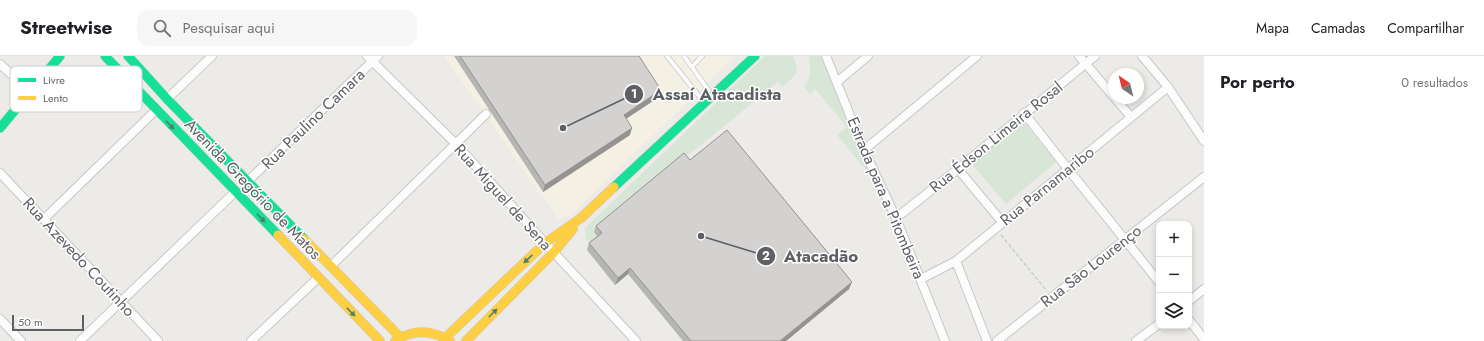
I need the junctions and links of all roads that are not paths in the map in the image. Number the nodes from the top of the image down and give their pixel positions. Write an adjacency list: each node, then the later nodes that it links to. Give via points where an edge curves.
1 (60, 56): 18 (street)
2 (105, 56): 19 (street, Avenida Gregório de Matos)
3 (128, 56): 20 (street, Avenida Gregório de Matos)
4 (212, 56): 29 (street)
5 (667, 56): 30 (lane)
6 (684, 56): 21 (lane)
7 (702, 56): 21 (lane)
8 (755, 56): 28 (street)
9 (826, 56): 24 (street, Estrada para a Pitombeira)
10 (868, 56): 24 (street)
11 (977, 56): 40 (street)
12 (1079, 56): 17 (street)
13 (1095, 56): 17 (street, Rua Édson Limeira Rosal)
14 (1142, 56): 25 (street)
15 (372, 58): 39 (street, Rua Miguel de Sena); 45 (street, Rua Paulino Camara)
16 (0, 64): 23 (street)
17 (1086, 64): 26 (street); 34 (street, Rua Édson Limeira Rosal)
18 (51, 66)
19 (114, 66)
20 (137, 66)
21 (692, 67): 28 (lane)
22 (142, 71): 29 (street, Avenida Gregório de Matos)
23 (10, 73)
24 (837, 82): 40 (street, Estrada para a Pitombeira)
25 (1168, 87): 36 (street, Rua Parnamaribo); 38 (street)
26 (1108, 89)
27 (142, 95): 32 (street, Avenida Gregório de Matos)
28 (713, 96): 30 (street)
29 (168, 99): 45 (street, Avenida Gregório de Matos)
30 (704, 103): 47 (street)
31 (1121, 104): 36 (street)
32 (156, 110): 46 (street, Avenida Gregório de Matos, one-way to 46); 49 (street)
33 (13, 112): 37 (street)
34 (1024, 113): 41 (street, Rua Édson Limeira Rosal); 42 (street)
35 (486, 114): 39 (street)
36 (1131, 117): 42 (street, Rua Parnamaribo)
37 (0, 128)
38 (1204, 142)
39 (456, 144): 52 (street, Rua Miguel de Sena); 55 (street)
40 (864, 150): 48 (street, Estrada para a Pitombeira)
41 (958, 169): 48 (street, Rua Édson Limeira Rosal); 50 (street)
42 (1068, 169): 50 (street, Rua Parnamaribo); 51 (street)
43 (0, 173): 49 (street, Rua Azevedo Coutinho)
44 (1204, 177): 51 (street, Rua São Lourenço)
45 (248, 182): 55 (street, Avenida Gregório de Matos)
46 (235, 192): 56 (street, Avenida Gregório de Matos, one-way to 56); 61 (street)
47 (581, 218): 52 (street); 53 (street)
48 (896, 218): 58 (street, Estrada para a Pitombeira)
49 (44, 220): 61 (street, Rua Azevedo Coutinho)
50 (1002, 222): 54 (street, Rua Parnamaribo)
51 (1125, 240): 57 (street); 77 (street, Rua São Lourenço)
52 (545, 244): 53 (street, Rua Miguel de Sena); 66 (street, one-way to 66)
53 (554, 252): 73 (street, one-way to 53); 74 (street, Rua Miguel de Sena)
54 (956, 261): 58 (street, Rua Parnamaribo); 76 (street)
55 (331, 266): 65 (street, Avenida Gregório de Matos)
56 (318, 278): 71 (street); 72 (street, Avenida Gregório de Matos, one-way to 72)
57 (1156, 278)
58 (921, 279): 75 (street, Estrada para a Pitombeira)
59 (1204, 289): 60 (street)
60 (1192, 299)
61 (122, 302): 69 (street); 70 (street, Rua Azevedo Coutinho)
62 (0, 319): 68 (street)
63 (1192, 324): 67 (street)
64 (1156, 326): 78 (street)
65 (397, 339): 66 (street, Avenida Gregório de Matos, via 415,332 431,332)
66 (448, 339)
67 (1204, 339)
68 (21, 341)
69 (80, 341)
70 (158, 341)
71 (251, 341)
72 (380, 341)
73 (466, 341)
74 (636, 341)
75 (945, 341)
76 (987, 341)
77 (997, 341)
78 (1136, 341)

